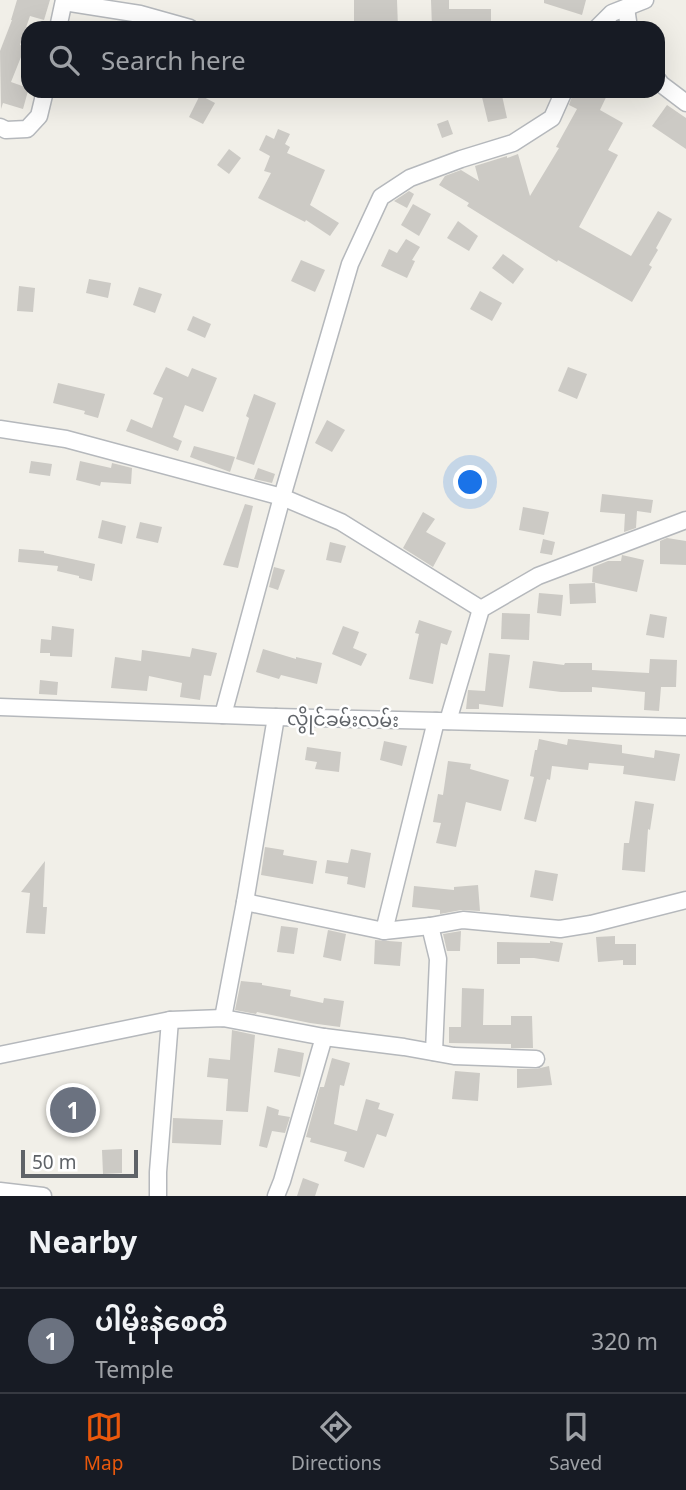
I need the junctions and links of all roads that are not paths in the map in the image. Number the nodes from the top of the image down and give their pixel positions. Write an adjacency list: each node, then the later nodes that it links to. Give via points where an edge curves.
1 (645, 0): 3 (street)
2 (64, 1): 4 (street); 5 (street)
3 (626, 8): 6 (street); 7 (street)
4 (60, 21)
5 (164, 21)
6 (604, 21)
7 (628, 21)
8 (665, 87): 11 (street)
9 (43, 98): 12 (street, via 39,116 27,129)
10 (561, 98): 14 (street, via 552,118 513,143 410,178 381,197 350,264)
11 (686, 103)
12 (0, 127)
13 (0, 429): 14 (street, via 66,439)
14 (282, 497): 16 (street, via 341,522); 18 (street)
15 (686, 520): 16 (street, via 538,576)
16 (481, 609): 20 (street)
17 (0, 707): 18 (street, လွိုင်ခမ်းလမ်း)
18 (223, 715): 19 (street, လွိုင်ခမ်းလမ်း)
19 (276, 717): 20 (street, လွိုင်ခမ်းလမ်း); 23 (street)
20 (442, 721): 21 (street, လွိုင်ခမ်းလမ်း); 25 (street)
21 (686, 727)
22 (686, 900): 24 (street, via 560,929 463,920)
23 (245, 902): 25 (street); 26 (street)
24 (430, 926): 25 (street); 29 (street, via 438,959)
25 (384, 931)
26 (223, 1018): 27 (street); 28 (street)
27 (170, 1020): 30 (street); 34 (street)
28 (324, 1037): 29 (street); 35 (street)
29 (434, 1052): 31 (street)
30 (0, 1055)
31 (536, 1059)
32 (0, 1191): 33 (street)
33 (43, 1196)
34 (158, 1196)
35 (276, 1196)

